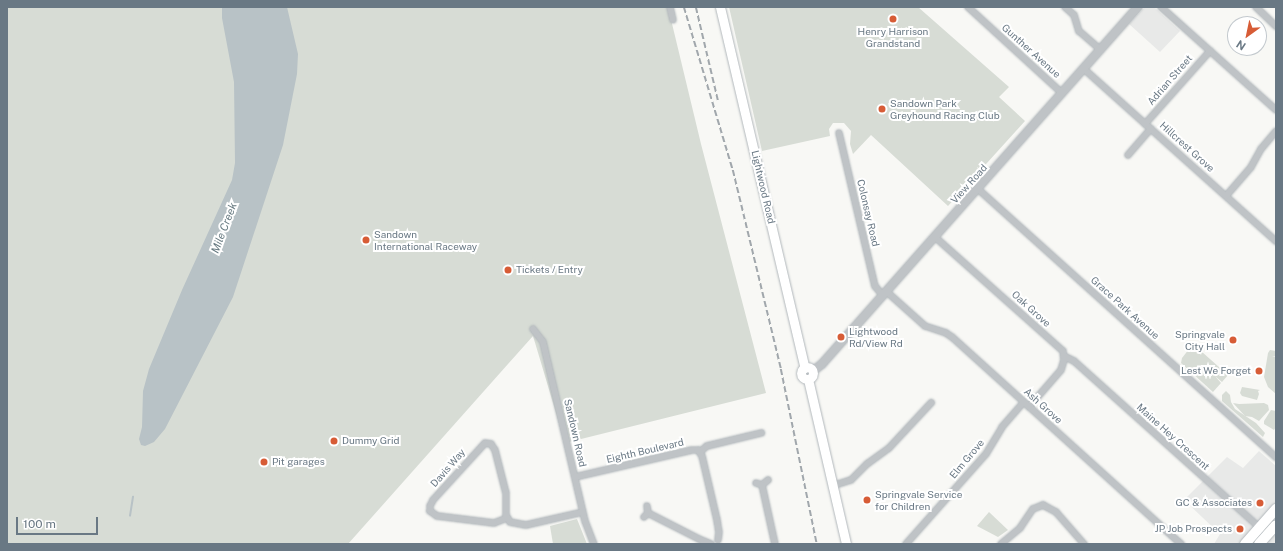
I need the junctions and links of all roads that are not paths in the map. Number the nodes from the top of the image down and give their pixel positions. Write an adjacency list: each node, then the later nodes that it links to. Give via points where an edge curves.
1 (670, 7): 8 (street)
2 (720, 7): 27 (main road, Lightwood Road)
3 (968, 7): 13 (street, Gunther Avenue)
4 (1065, 7): 10 (street, via 1074,15 1080,31)
5 (1138, 7): 10 (street, View Road)
6 (1161, 7): 11 (street)
7 (1256, 7): 9 (street)
8 (673, 20)
9 (1276, 26)
10 (1101, 50): 12 (street, View Road)
11 (1210, 51): 14 (street); 15 (street, Adrian Street)
12 (1084, 69): 13 (street, View Road); 15 (street, Hillcrest Grove)
13 (1062, 93): 20 (street, View Road)
14 (1276, 110)
15 (1146, 124): 16 (street, Hillcrest Grove)
16 (1151, 129): 19 (street); 21 (street, Hillcrest Grove)
17 (1276, 131): 21 (street, via 1261,149 1251,167)
18 (839, 133): 24 (street, Colonsay Road, via 876,286)
19 (1128, 155)
20 (978, 189): 22 (street, View Road); 32 (street, Grace Park Avenue)
21 (1226, 196): 23 (street, Hillcrest Grove)
22 (935, 237): 24 (street, View Road); 26 (street, Oak Grove, via 1061,349)
23 (1276, 241)
24 (885, 294): 27 (street, View Road, via 822,364); 29 (street, Ash Grove, via 925,326 949,335)
25 (533, 329): 33 (street, Sandown Road, via 543,342)
26 (1064, 356): 29 (street, via 1060,372); 41 (street, Maine Hey Crescent, via 1074,361)
27 (809, 369): 35 (main road, Lightwood Road, via 802,375 808,379)
28 (931, 403): 35 (street, via 889,448 851,480)
29 (1026, 404): 48 (street, Elm Grove, via 1002,427 986,454); 51 (street, Ash Grove)
30 (761, 433): 31 (street, via 709,446)
31 (700, 452): 33 (street, Eighth Boulevard, via 692,450); 42 (street, via 719,528)
32 (1276, 457)
33 (575, 477): 37 (street, Sandown Road)
34 (768, 480): 43 (street, via 759,484)
35 (832, 486): 47 (main road)
36 (1276, 509): 41 (highway)
37 (583, 512): 39 (street, via 526,525 512,523); 44 (street, Sandown Road)
38 (646, 512): 45 (street)
39 (507, 518): 39 (street, Davis Way, via 506,493 495,450 491,444 485,443 432,500 430,511 437,516 494,523)
40 (1276, 525): 41 (highway)
41 (1263, 531): 52 (highway); 53 (highway)
42 (719, 542): 45 (street, via 713,541)
43 (775, 543): 46 (street)
44 (594, 544)
45 (712, 544)
46 (768, 544)
47 (846, 544)
48 (906, 544)
49 (1001, 544): 50 (street, via 1020,528 1033,508 1043,505 1056,512)
50 (1084, 544)
51 (1181, 544)
52 (1245, 544)
53 (1259, 544)

